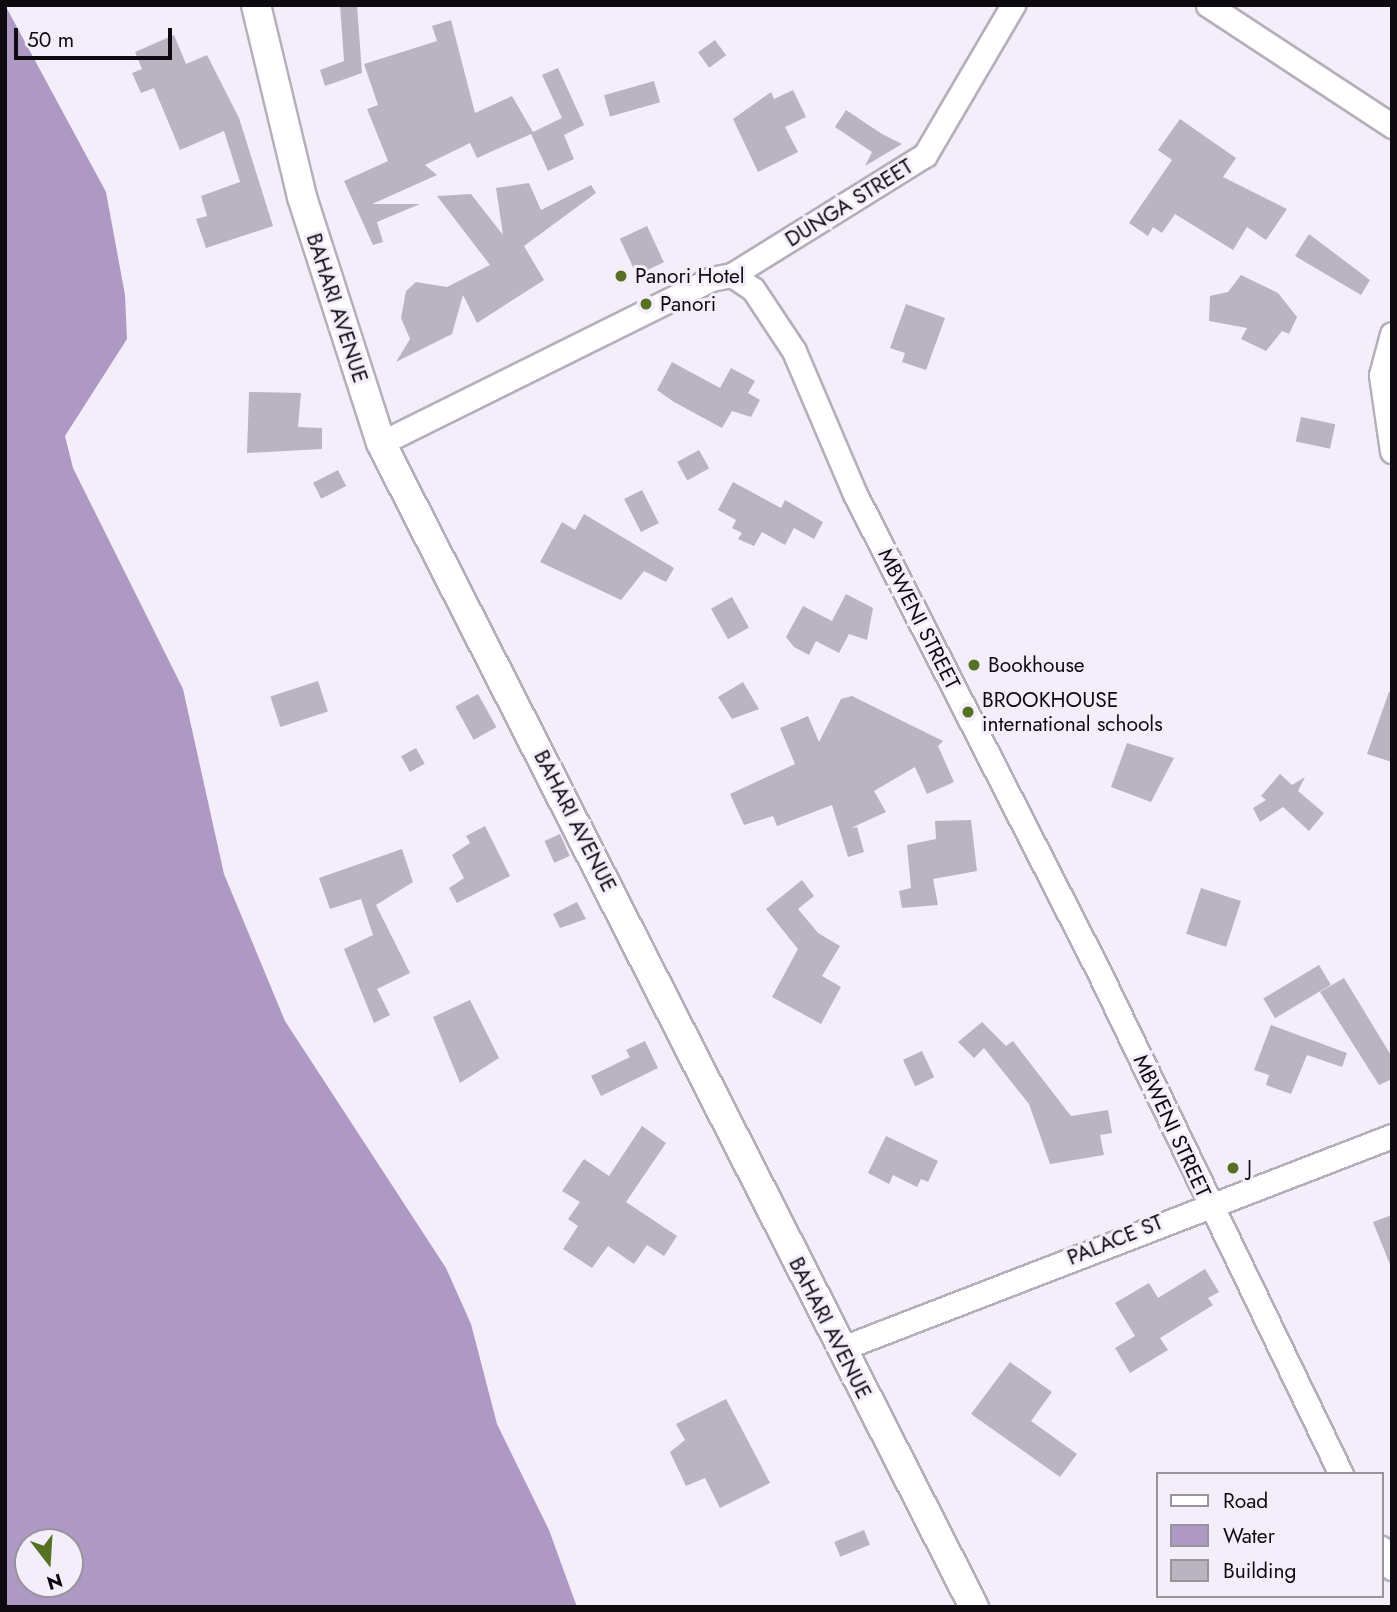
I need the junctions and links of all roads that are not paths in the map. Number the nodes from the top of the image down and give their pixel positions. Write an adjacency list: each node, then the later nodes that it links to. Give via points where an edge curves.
1 (256, 5): 7 (street, BAHARI AVENUE, via 302,197)
2 (1013, 5): 5 (street, DUNGA STREET, via 925,155)
3 (1208, 5): 4 (street)
4 (1392, 126)
5 (732, 275): 7 (street, via 710,279); 10 (street, MBWENI STREET, via 752,289 794,351 855,494 1098,970)
6 (1392, 334): 8 (street, via 1381,375)
7 (381, 443): 11 (street, BAHARI AVENUE)
8 (1392, 451)
9 (1392, 1136): 10 (street, PALACE ST)
10 (1209, 1203): 11 (street, PALACE ST); 12 (street, MBWENI STREET)
11 (840, 1349): 15 (street, BAHARI AVENUE)
12 (1340, 1472)
13 (1383, 1552): 14 (street)
14 (1392, 1568)
15 (974, 1607)

